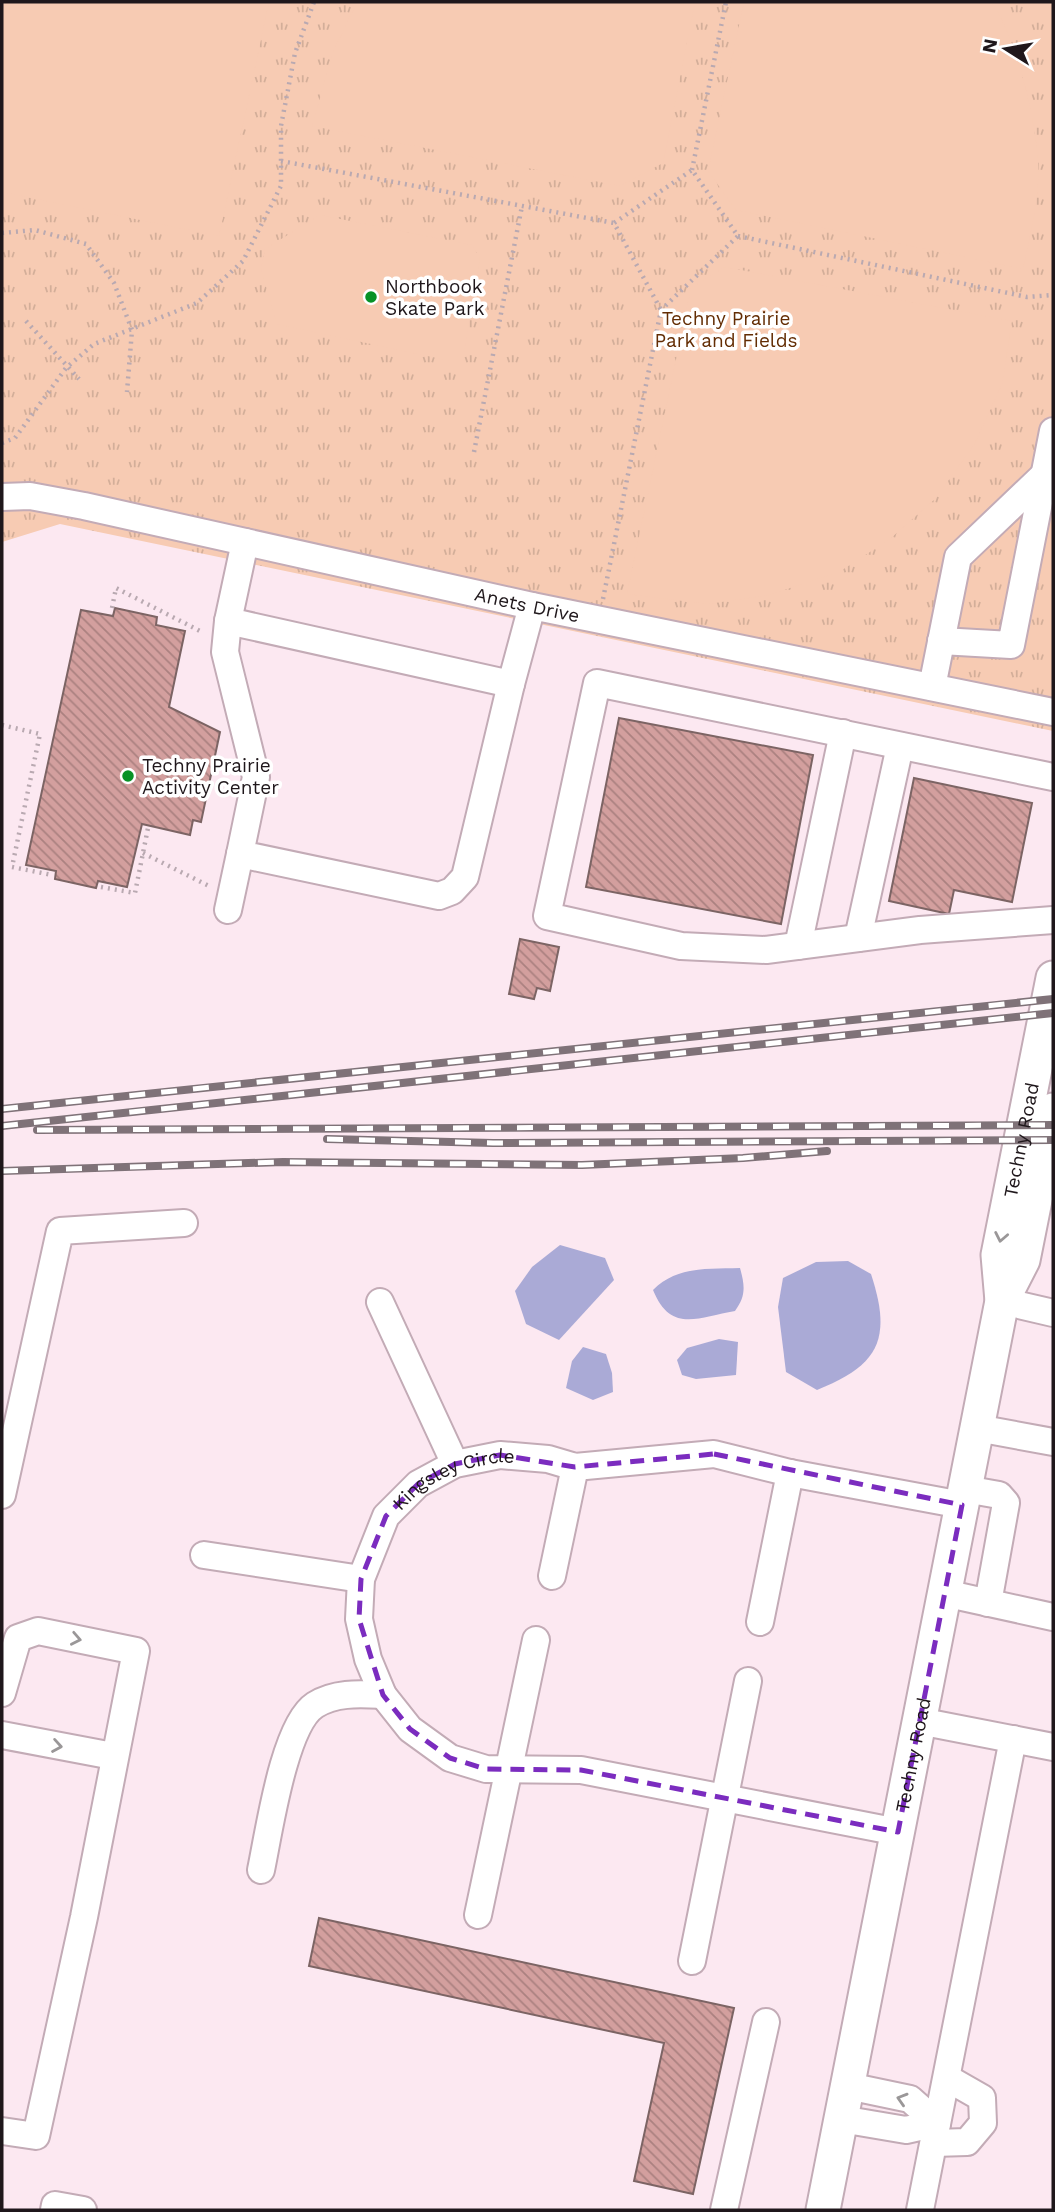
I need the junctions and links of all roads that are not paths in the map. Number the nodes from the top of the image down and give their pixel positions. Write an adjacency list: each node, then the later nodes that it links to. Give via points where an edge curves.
1 (1053, 431): 2 (street)
2 (1044, 475): 7 (street, via 958,557); 7 (street, via 1011,646)
3 (2, 497): 4 (street, Anets Drive, via 57,500)
4 (245, 542): 5 (street, Anets Drive); 6 (street)
5 (532, 607): 8 (street); 9 (street, Anets Drive)
6 (228, 621): 8 (street); 14 (street, via 225,652 257,777)
7 (941, 641): 9 (street)
8 (511, 684): 14 (street, via 465,877 452,891 439,896)
9 (932, 687): 10 (street, Anets Drive)
10 (1053, 712)
11 (843, 733): 12 (street); 18 (street); 18 (street, via 597,683 547,916 681,946 766,950)
12 (901, 746): 13 (street); 17 (street)
13 (1053, 777)
14 (240, 854): 15 (street)
15 (229, 903)
16 (1053, 920): 17 (street)
17 (858, 938): 18 (street)
18 (798, 946)
19 (1053, 978): 23 (main road, Techny Road, one-way to 23, via 998,1255)
20 (1053, 1110): 23 (main road, Techny Road, via 1023,1260)
21 (184, 1223): 30 (street, via 60,1231)
22 (380, 1301): 27 (street)
23 (1002, 1301): 24 (street); 25 (main road, Techny Road)
24 (1053, 1313)
25 (977, 1428): 26 (street); 31 (main road, Techny Road)
26 (1053, 1442)
27 (456, 1464): 28 (street, Kingsley Circle, via 500,1455 548,1459); 34 (street, Kingsley Circle, via 418,1484 386,1516)
28 (575, 1467): 29 (street, Kingsley Circle, via 714,1454); 33 (street)
29 (790, 1473): 31 (street, Kingsley Circle); 38 (street)
30 (2, 1495)
31 (963, 1497): 35 (main road, Techny Road); 36 (street, Kingsley Circle, via 999,1495 1006,1503)
32 (204, 1555): 34 (street)
33 (552, 1576)
34 (361, 1579): 42 (street, Kingsley Circle, via 359,1619 368,1660)
35 (944, 1594): 36 (street); 43 (main road, Techny Road)
36 (988, 1603): 37 (street)
37 (1053, 1617)
38 (760, 1622)
39 (536, 1640): 48 (street)
40 (748, 1681): 49 (street)
41 (2, 1693): 47 (street, one-way to 47, via 18,1638 38,1631 136,1651)
42 (383, 1695): 48 (street, Kingsley Circle, via 410,1729 450,1758 486,1769); 51 (street, via 347,1693 314,1705 292,1735)
43 (919, 1721): 45 (street); 50 (main road, Techny Road)
44 (2, 1735): 47 (street, one-way to 47)
45 (1013, 1740): 46 (street); 55 (street)
46 (1053, 1747)
47 (113, 1756): 58 (street, via 87,1903 36,2136)
48 (508, 1769): 49 (street, Kingsley Circle, via 582,1770); 52 (street)
49 (726, 1797): 50 (street, Kingsley Circle); 53 (street)
50 (898, 1832): 56 (main road, Techny Road)
51 (261, 1870)
52 (478, 1915)
53 (692, 1961)
54 (766, 2022): 62 (street)
55 (947, 2078): 59 (street); 59 (street, via 982,2098 983,2123 967,2143)
56 (848, 2086): 57 (main road, Techny Road); 59 (street, one-way to 56, via 910,2099)
57 (841, 2119): 59 (street); 63 (main road, Techny Road)
58 (2, 2131)
59 (935, 2133): 64 (street)
60 (54, 2210): 61 (street, via 55,2205)
61 (83, 2210)
62 (724, 2210)
63 (823, 2210)
64 (920, 2210)

